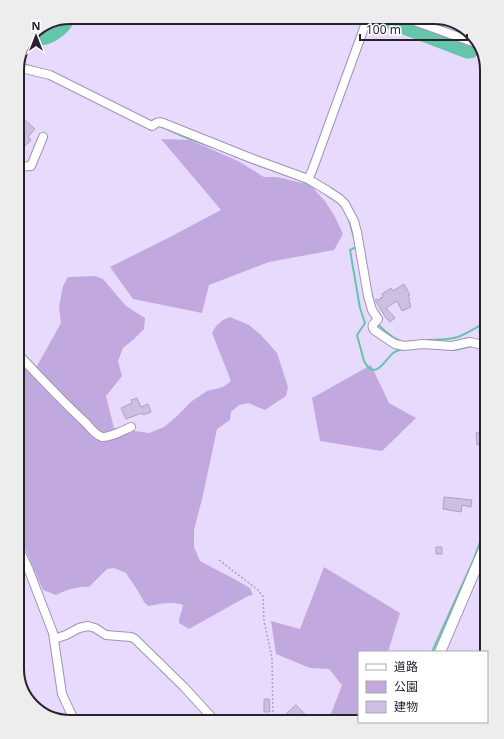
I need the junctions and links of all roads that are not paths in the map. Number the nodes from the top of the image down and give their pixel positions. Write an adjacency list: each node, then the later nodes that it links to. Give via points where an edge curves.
1 (365, 24): 7 (street)
2 (422, 24): 3 (street)
3 (471, 42)
4 (24, 69): 7 (street, via 50,76 150,126 159,122)
5 (43, 137): 6 (street, via 31,166)
6 (24, 166)
7 (308, 179): 8 (street, via 340,199 354,221 368,296 378,319 372,325 374,330 395,344 404,346 452,346 470,342)
8 (480, 344)
9 (24, 360): 10 (street, via 100,436 106,437)
10 (131, 427)
11 (24, 560): 13 (street)
12 (480, 562): 14 (street)
13 (54, 639): 15 (street, via 62,694); 16 (street, via 88,626 106,635 131,637)
14 (440, 651)
15 (72, 715)
16 (209, 715)

